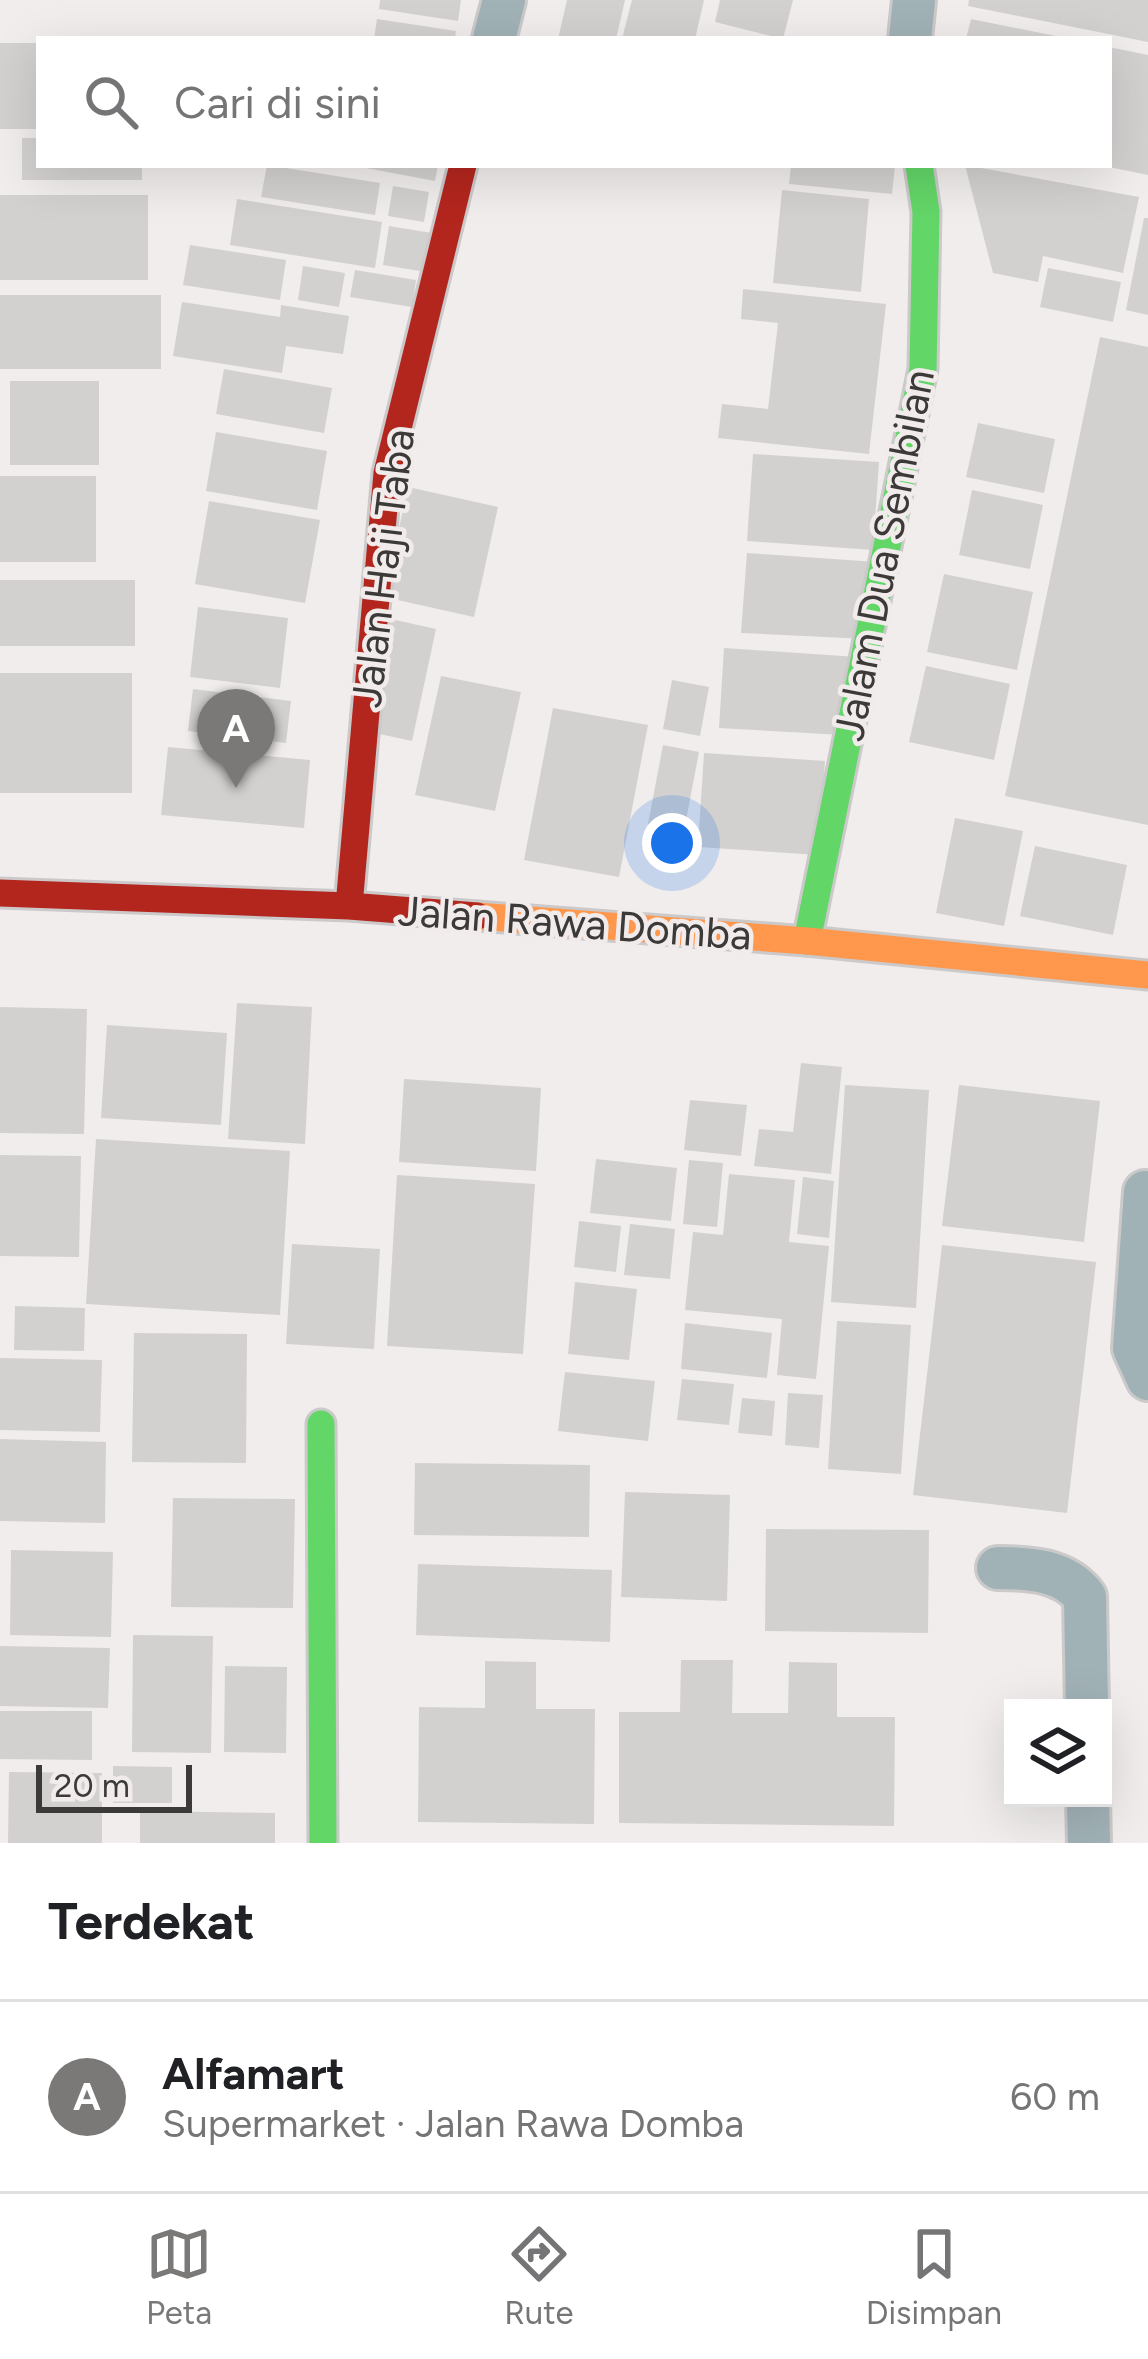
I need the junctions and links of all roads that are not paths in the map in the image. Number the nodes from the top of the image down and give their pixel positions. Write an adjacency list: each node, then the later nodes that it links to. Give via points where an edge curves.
1 (504, 0): 3 (street)
2 (914, 0): 4 (street)
3 (495, 36)
4 (910, 36)
5 (462, 168): 8 (street, Jalan Haji Taba, via 387,472)
6 (919, 168): 9 (street, Jalam Dua Sembilan, via 923,369)
7 (0, 893): 8 (street, Jalan Rawa Domba)
8 (349, 906): 9 (street, Jalan Rawa Domba)
9 (807, 941): 10 (street, Jalan Rawa Domba)
10 (1148, 975)
11 (1145, 1192): 12 (street, via 1134,1348)
12 (1148, 1379)
13 (321, 1424): 17 (street)
14 (998, 1568): 15 (street, via 1033,1568 1075,1582 1085,1597)
15 (1088, 1699)
16 (1088, 1807): 18 (street)
17 (323, 1843)
18 (1088, 1843)

